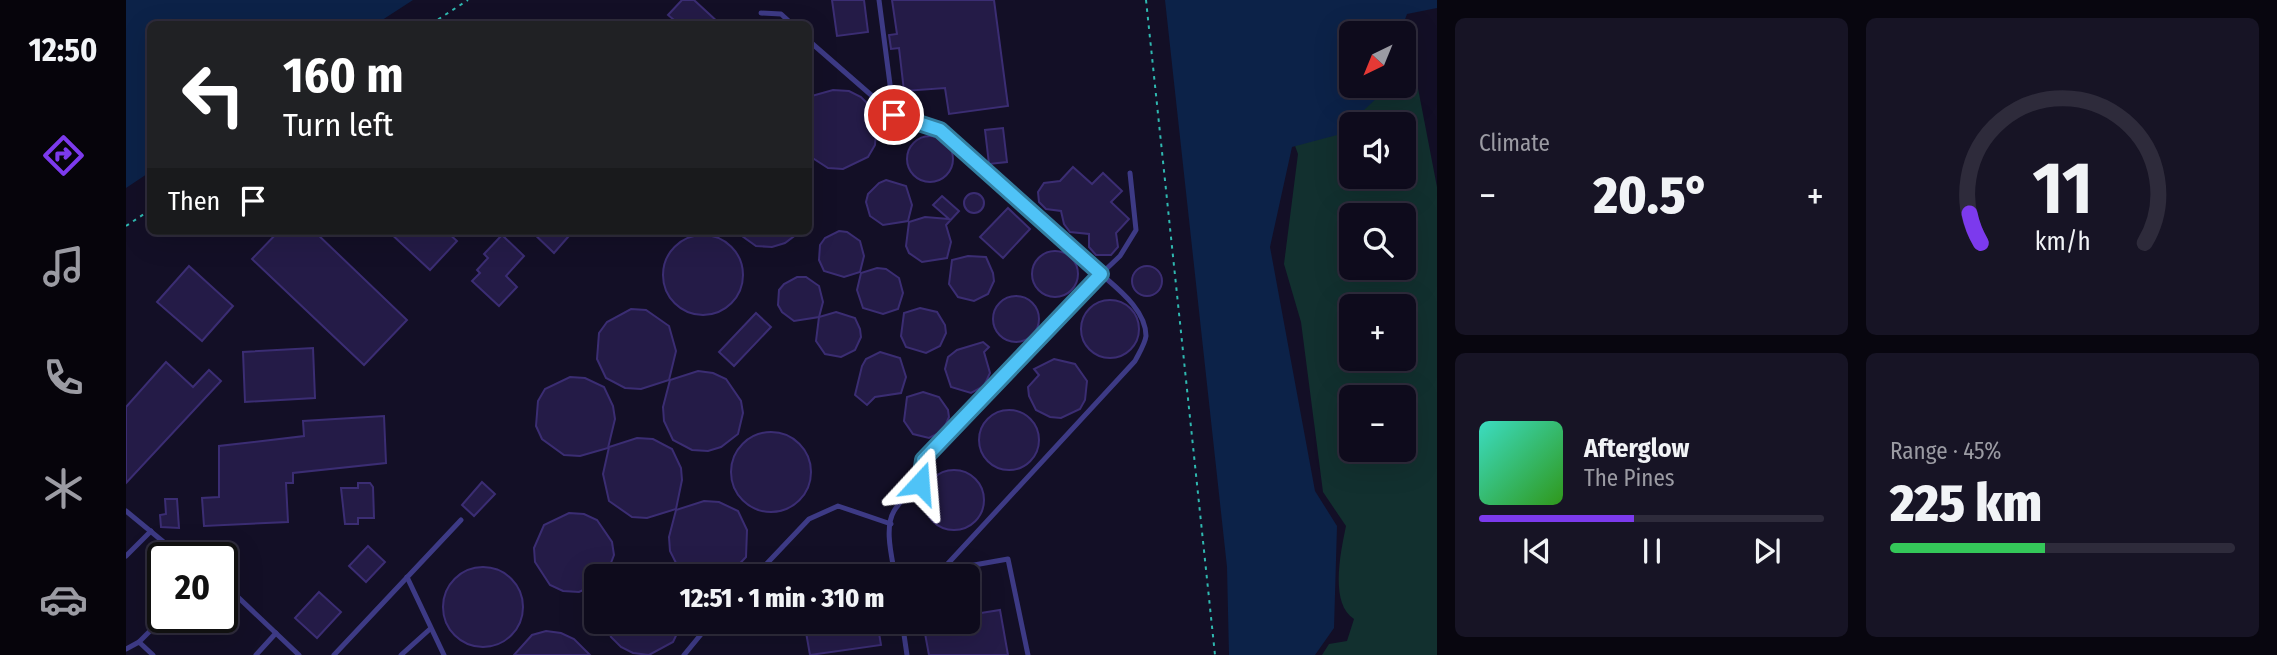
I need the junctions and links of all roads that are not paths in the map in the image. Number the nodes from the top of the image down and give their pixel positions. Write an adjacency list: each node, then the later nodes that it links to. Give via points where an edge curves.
1 (879, 0): 5 (lane)
2 (761, 13): 3 (lane, via 781,14)
3 (789, 21)
4 (812, 43): 5 (lane)
5 (894, 115): 7 (lane, via 940,130)
6 (1130, 173): 7 (lane, via 1136,230 1120,256)
7 (1101, 274): 10 (lane, via 923,460 920,483 893,512); 16 (lane, via 1128,298 1144,325 1146,338 1135,361)
8 (126, 510): 11 (lane)
9 (461, 520): 18 (lane)
10 (891, 524): 14 (lane, via 838,506 809,519); 15 (lane)
11 (151, 531): 12 (lane); 13 (lane)
12 (164, 542)
13 (126, 556)
14 (766, 564)
15 (893, 564)
16 (947, 564)
17 (980, 564): 35 (lane, via 1008,559)
18 (408, 577): 20 (lane); 30 (lane)
19 (238, 597): 22 (lane)
20 (430, 629): 31 (lane); 32 (lane)
21 (148, 633): 25 (lane)
22 (276, 633): 28 (lane); 29 (lane)
23 (701, 634): 33 (lane)
24 (904, 634): 34 (lane)
25 (139, 642): 26 (lane); 27 (lane)
26 (126, 649)
27 (153, 655)
28 (256, 655)
29 (299, 655)
30 (334, 655)
31 (401, 655)
32 (444, 655)
33 (684, 655)
34 (907, 655)
35 (1028, 655)

